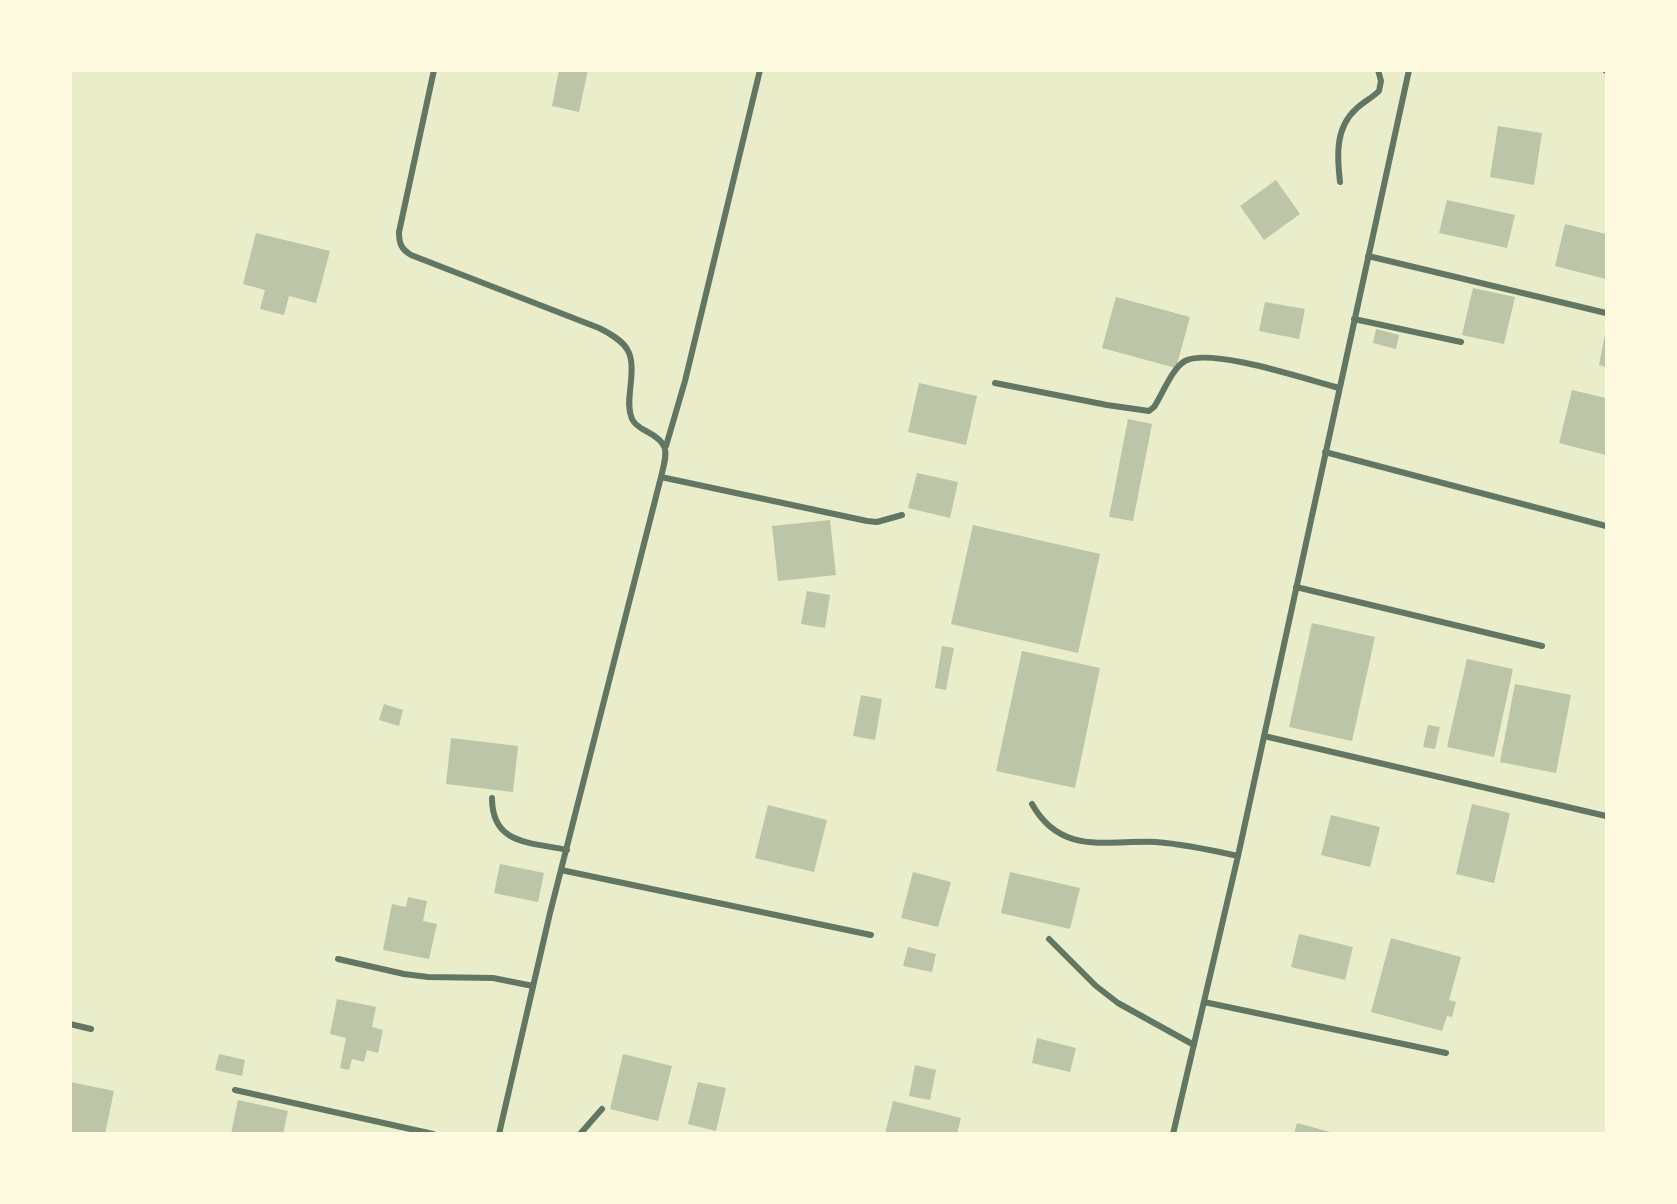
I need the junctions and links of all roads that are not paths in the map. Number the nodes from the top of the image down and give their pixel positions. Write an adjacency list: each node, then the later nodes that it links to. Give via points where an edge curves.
1 (434, 70): 12 (street, via 399,232 403,250 616,337 632,357 632,418 640,428 658,437)
2 (760, 70): 12 (street)
3 (1378, 70): 5 (street, via 1379,91 1357,108 1342,129 1337,157)
4 (1409, 70): 6 (street)
5 (1340, 182)
6 (1368, 256): 7 (street); 8 (street)
7 (1606, 313)
8 (1354, 319): 9 (street); 11 (street)
9 (1461, 342)
10 (995, 383): 11 (street, via 1149,411 1184,361 1199,357 1252,365)
11 (1339, 388): 13 (street)
12 (666, 449): 14 (street)
13 (1325, 452): 16 (street); 17 (street)
14 (662, 477): 15 (street, via 867,521); 23 (street)
15 (902, 515)
16 (1606, 526)
17 (1296, 587): 18 (street); 19 (street)
18 (1542, 646)
19 (1264, 736): 22 (street); 24 (street)
20 (492, 798): 23 (street, via 494,820 501,831 522,841)
21 (1032, 804): 24 (street, via 1047,825 1064,836 1106,844 1176,844)
22 (1606, 816)
23 (567, 850): 25 (street)
24 (1238, 856): 30 (street)
25 (561, 870): 26 (street); 29 (street)
26 (871, 935)
27 (1049, 939): 33 (street, via 1118,1003)
28 (338, 959): 29 (street, via 404,974 494,978)
29 (533, 986): 38 (street)
30 (1204, 1002): 33 (street); 34 (street)
31 (70, 1024): 32 (street)
32 (91, 1029)
33 (1194, 1045): 40 (street)
34 (1446, 1053)
35 (235, 1090): 37 (street)
36 (602, 1109): 39 (street)
37 (433, 1134)
38 (499, 1134)
39 (580, 1134)
40 (1173, 1134)

